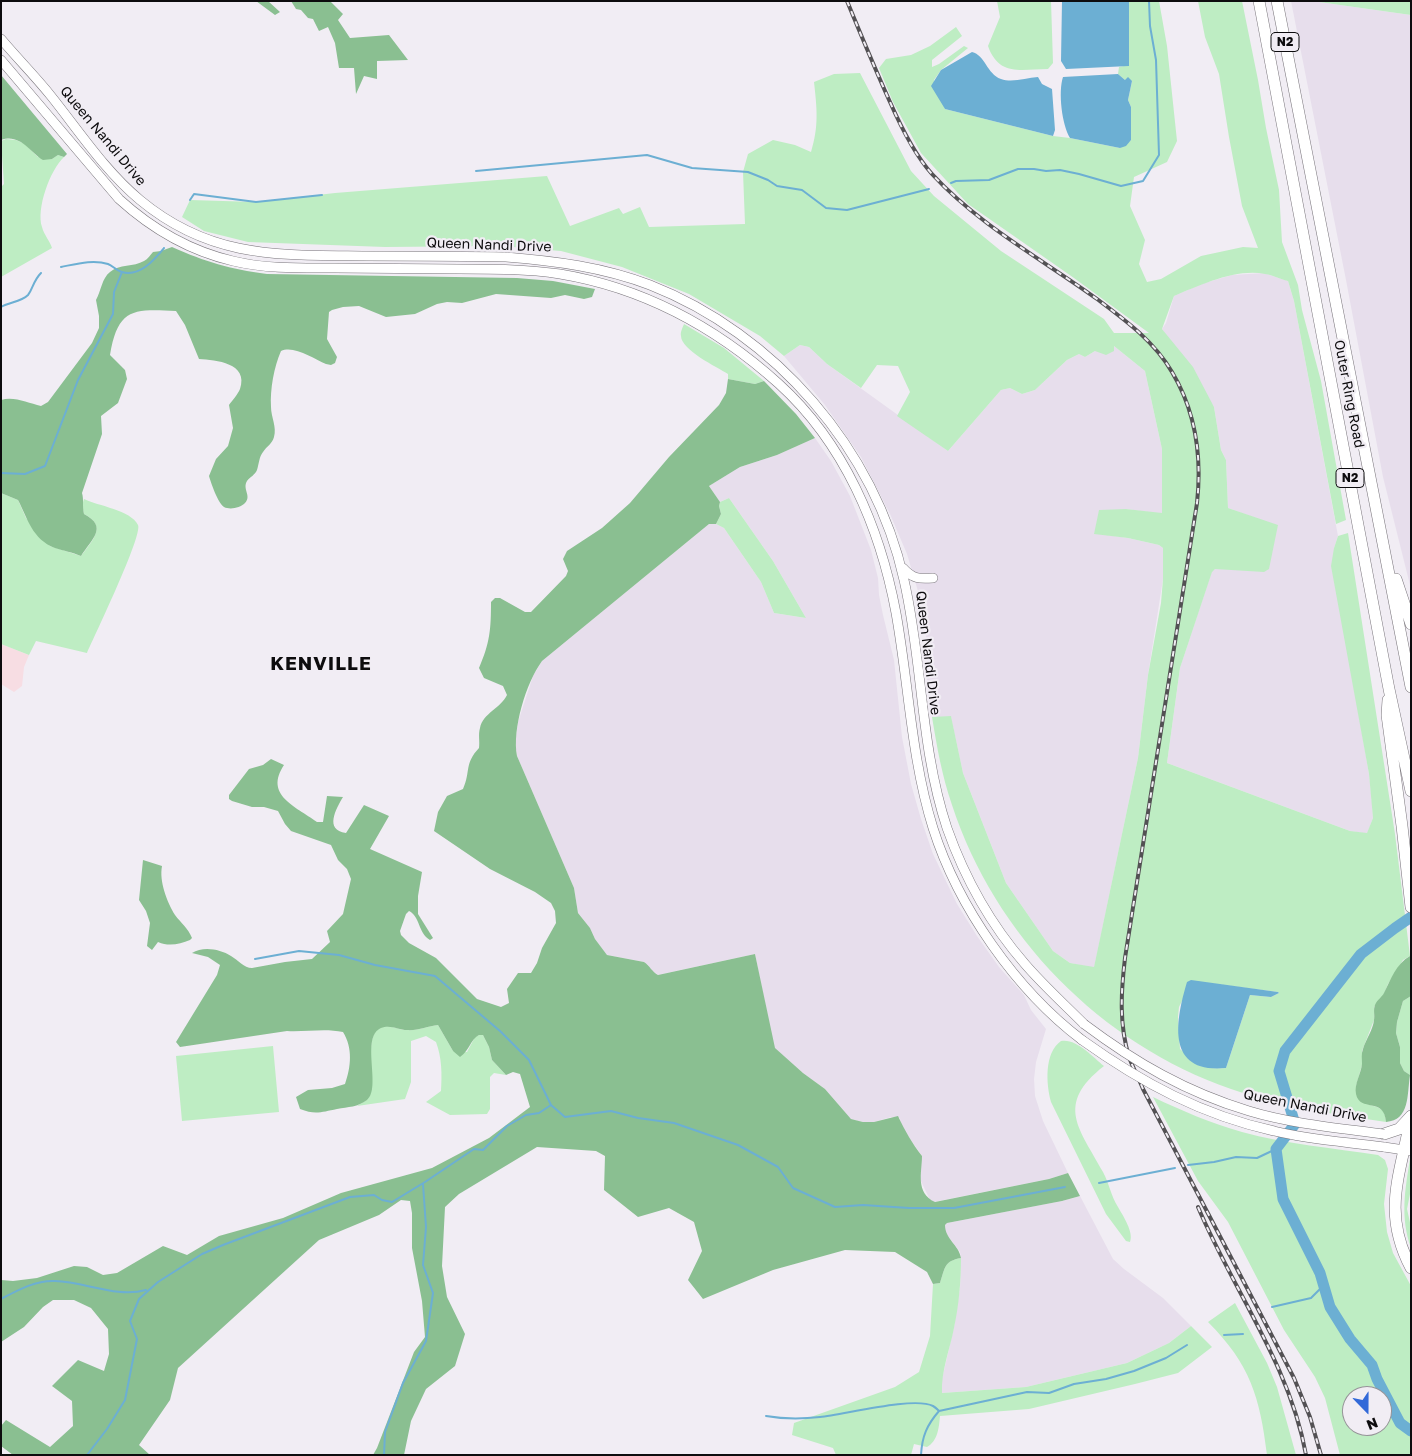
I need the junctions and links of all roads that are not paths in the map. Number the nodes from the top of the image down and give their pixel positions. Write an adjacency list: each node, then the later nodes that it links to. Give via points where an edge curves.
1 (1259, 1): 10 (highway, Outer Ring Road / N2)
2 (1278, 1): 5 (highway, Outer Ring Road / N2)
3 (1, 39): 6 (main road, Queen Nandi Drive, via 119,179 158,214 205,239 250,251 283,254 506,256 544,260 604,271 650,285 709,314 775,363 821,412 862,471 879,504)
4 (1, 60): 17 (main road, Queen Nandi Drive, bridge, via 110,189 142,219 190,247 216,257 258,266 503,269 582,278 674,310 761,368 802,408 831,446 863,501 882,554 896,614 911,729 933,829 954,879 1007,964 1046,1009 1082,1040 1160,1090 1221,1116 1276,1132)
5 (1381, 532): 8 (highway); 9 (highway, Outer Ring Road / N2)
6 (901, 566): 7 (main road, via 913,578); 15 (main road, Queen Nandi Drive, bridge, via 912,615 929,759 947,829 986,909 1032,972 1084,1024 1141,1064 1183,1086 1250,1111)
7 (933, 578)
8 (1411, 624)
9 (1411, 687)
10 (1389, 689): 11 (highway, Outer Ring Road / N2); 12 (highway, via 1387,715)
11 (1411, 791)
12 (1410, 902): 13 (highway)
13 (1411, 906)
14 (1411, 1116): 15 (highway, via 1399,1129); 16 (highway)
15 (1384, 1134): 16 (main road, Queen Nandi Drive)
16 (1409, 1136): 17 (highway)
17 (1407, 1151): 18 (highway, via 1396,1179 1394,1217 1400,1245)
18 (1411, 1268)

